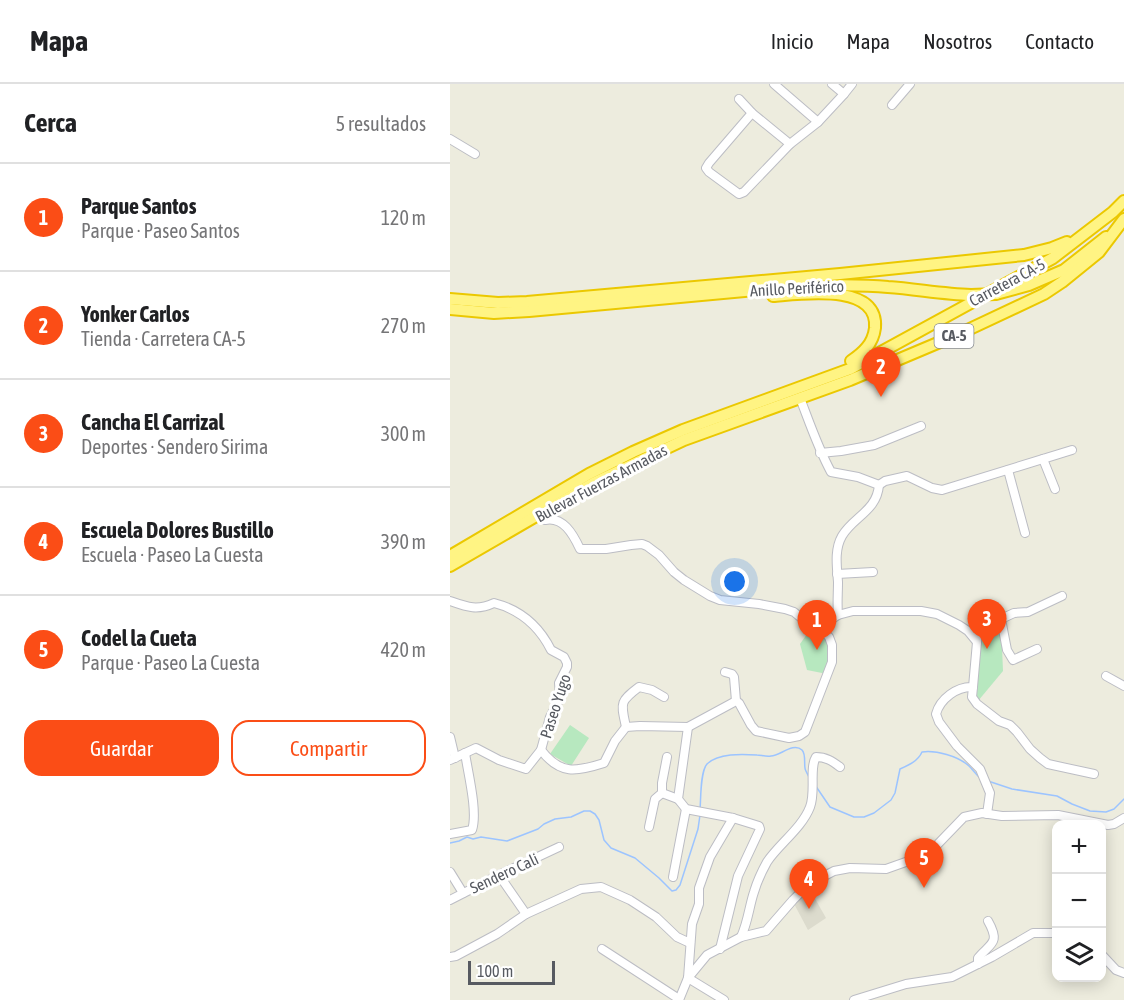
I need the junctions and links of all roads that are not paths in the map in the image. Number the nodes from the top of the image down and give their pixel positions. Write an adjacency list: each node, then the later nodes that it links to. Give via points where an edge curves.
1 (774, 84): 9 (street)
2 (832, 84): 5 (street)
3 (852, 84): 5 (street)
4 (910, 84): 7 (street)
5 (844, 94): 9 (street)
6 (739, 99): 8 (street)
7 (892, 105)
8 (752, 113): 11 (street); 11 (street, via 709,163 709,172 739,194)
9 (818, 122): 11 (street)
10 (450, 140): 12 (street)
11 (790, 144)
12 (475, 154)
13 (1124, 201): 15 (highway, Carretera CA-5 / CA-5)
14 (1124, 220): 17 (highway, Anillo Periférico, bridge, via 1065,270 996,294 950,295 840,284); 19 (highway, Carretera CA-5 / CA-5, via 1100,252 1044,294 959,334)
15 (1079, 237): 16 (highway, Anillo Periférico, via 1024,255 944,264 527,302); 20 (highway, Carretera CA-5 / CA-5, via 1053,258 850,369)
16 (450, 299)
17 (629, 302): 18 (highway, Anillo Periférico, via 529,312); 20 (highway, via 813,294 848,295 866,304 875,329 861,354)
18 (450, 309)
19 (800, 399): 20 (highway, Carretera CA-5 / CA-5); 23 (street)
20 (754, 410): 28 (highway, Bulevar Fuerzas Armadas / CA-5, via 593,483); 30 (highway, Bulevar Fuerzas Armadas / CA-5, via 683,430 589,474)
21 (921, 426): 23 (street, via 874,445)
22 (1072, 450): 24 (street)
23 (820, 453): 26 (street, via 831,472)
24 (1043, 459): 25 (street); 27 (street)
25 (1008, 470): 26 (street, via 942,490 907,476); 29 (street)
26 (879, 485): 33 (street, via 870,509 840,538)
27 (1055, 489)
28 (540, 514): 31 (highway, Bulevar Fuerzas Armadas / CA-5); 38 (street, via 545,520 563,524 580,549 642,544 684,580 710,596 785,609)
29 (1025, 533)
30 (450, 556)
31 (450, 566)
32 (873, 572): 33 (street)
33 (837, 574): 36 (street)
34 (1062, 596): 37 (street)
35 (450, 601): 50 (street, Paseo Yugo, via 468,608 502,605 536,626 551,650 564,657 567,667 559,682 558,702)
36 (838, 615): 38 (street); 39 (street, via 853,611 932,612 968,631)
37 (1001, 619): 39 (street, via 980,624); 40 (street, via 1013,660)
38 (824, 632): 46 (street, via 832,645 832,662 805,732 789,738 756,731)
39 (977, 642): 44 (street)
40 (1038, 649)
41 (725, 672): 46 (street, via 734,676)
42 (1106, 676): 43 (street)
43 (1124, 686)
44 (973, 687): 55 (street, via 972,697 977,704 1010,725 1048,764); 59 (street, via 956,691 942,702 936,714 957,746 980,769 990,793)
45 (664, 698): 47 (street, via 639,687 623,703)
46 (736, 701): 48 (street)
47 (626, 727): 48 (street); 50 (street, via 604,763 590,768 560,768)
48 (688, 727): 57 (street)
49 (450, 737): 53 (street)
50 (541, 750): 51 (street, Paseo Yugo, via 526,769 476,748)
51 (465, 753): 53 (street); 63 (street, via 474,823 472,830)
52 (667, 757): 56 (street)
53 (453, 759)
54 (840, 767): 73 (street, via 823,757 816,757 812,763 810,808 768,861 754,891)
55 (1094, 774)
56 (662, 793): 57 (street); 62 (street, via 655,799)
57 (678, 799): 58 (street)
58 (686, 809): 60 (street); 67 (street)
59 (987, 814): 61 (street, via 1058,815 1108,825); 73 (street, via 964,817 935,847 917,858 886,869 834,871 809,884 766,931)
60 (733, 818): 74 (street, via 710,857 699,888); 76 (street, via 760,829 738,876)
61 (1124, 818)
62 (649, 827)
63 (450, 834)
64 (559, 847): 66 (street, Sendero Cali)
65 (450, 872): 68 (street)
66 (499, 875): 68 (street, Sendero Cali); 70 (street)
67 (673, 877)
68 (463, 893): 69 (street, Sendero Cali)
69 (450, 900)
70 (526, 914): 74 (street, via 581,889 601,887 656,916 677,937); 77 (street, via 497,934)
71 (988, 921): 79 (street, via 995,934)
72 (1052, 933): 79 (street, via 1034,933)
73 (741, 937): 76 (street)
74 (690, 943): 81 (street)
75 (602, 949): 82 (street)
76 (720, 949): 81 (street, via 707,955)
77 (450, 957)
78 (1106, 961): 80 (street)
79 (978, 964): 84 (street, via 952,976 906,984)
80 (1124, 973)
81 (688, 978): 82 (street); 83 (street)
82 (679, 1000)
83 (724, 1000)
84 (854, 1000)

